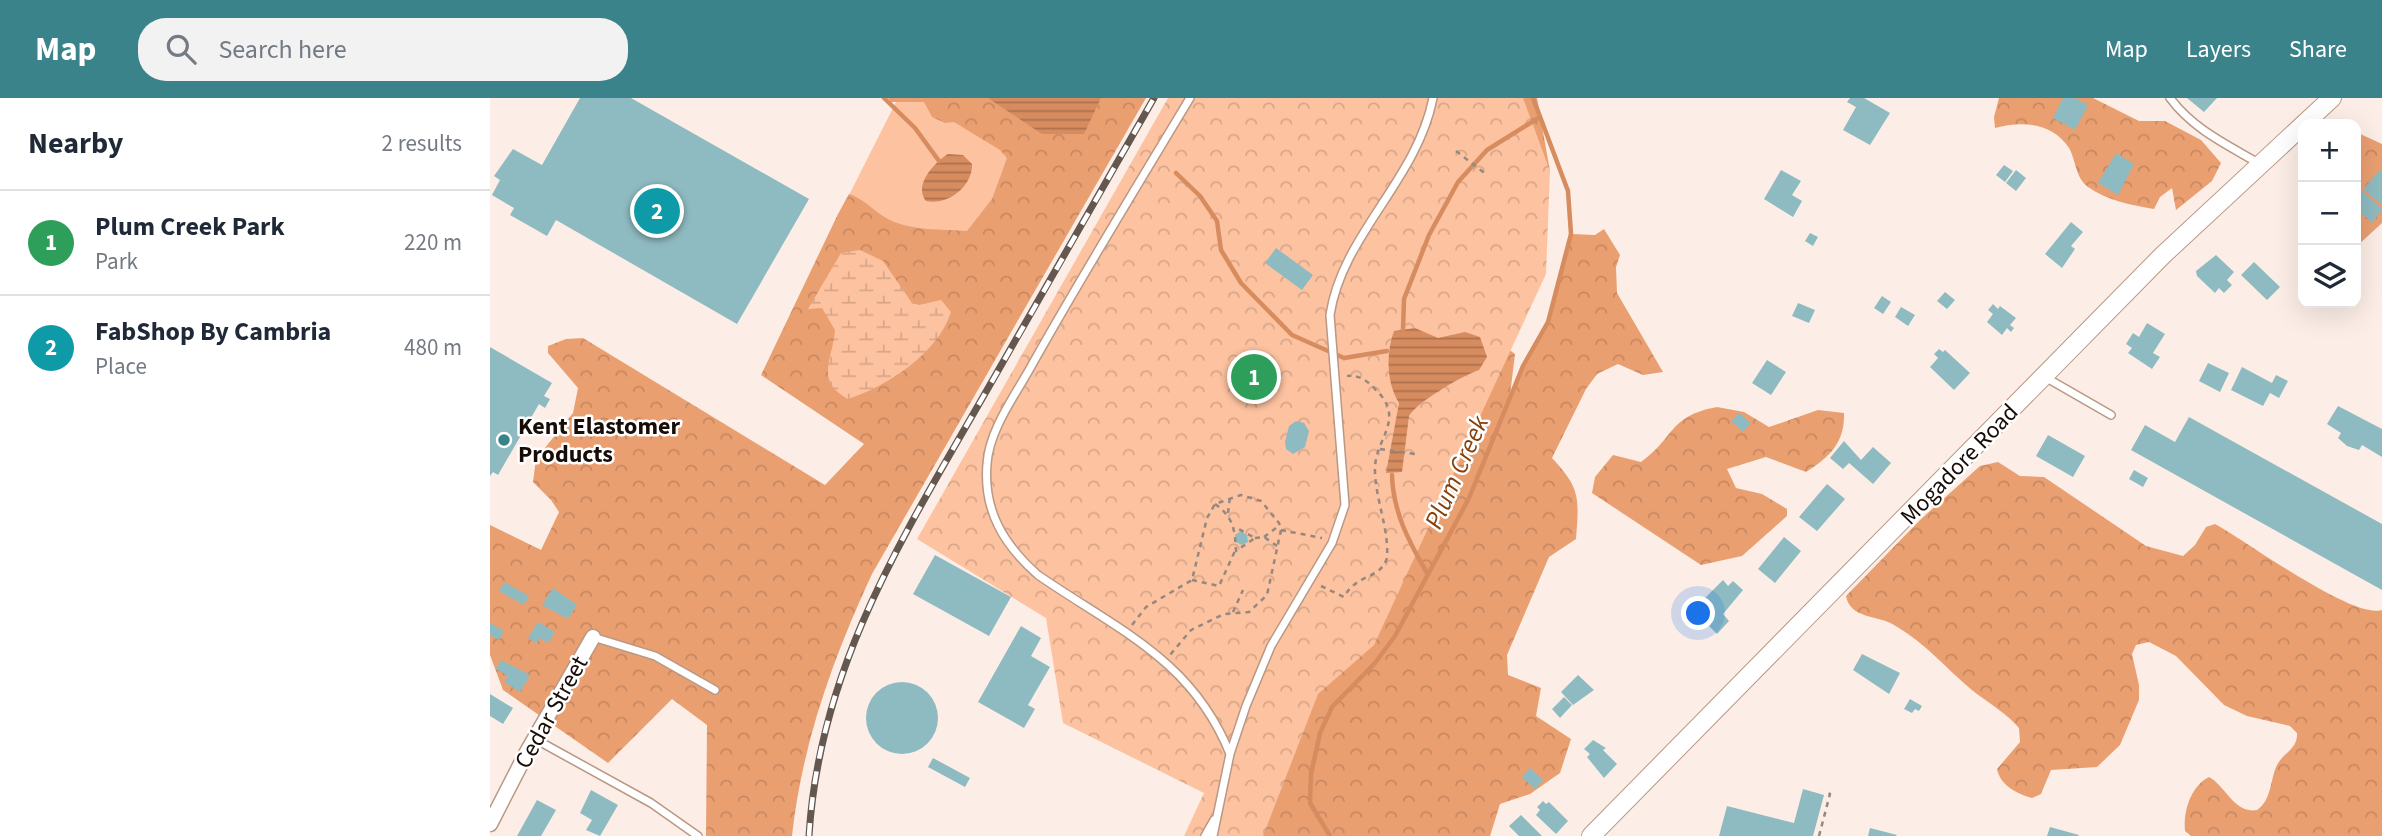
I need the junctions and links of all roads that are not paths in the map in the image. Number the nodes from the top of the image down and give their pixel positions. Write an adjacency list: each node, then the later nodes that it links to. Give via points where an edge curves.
1 (1190, 98): 11 (lane, via 1082,274 1009,406 989,446 986,463 995,521 1020,559 1166,661 1203,702)
2 (1433, 98): 11 (lane, via 1410,162 1341,271 1330,315 1345,505 1332,542 1271,646)
3 (2170, 98): 5 (lane, via 2206,134)
4 (2332, 98): 5 (street, Mogadore Road)
5 (2259, 164): 6 (street, Mogadore Road)
6 (2045, 377): 7 (lane); 17 (street, Mogadore Road)
7 (2111, 415)
8 (593, 637): 9 (lane, via 655,656); 10 (street, Cedar Street)
9 (715, 690)
10 (534, 738): 13 (street, Cedar Street); 14 (lane, via 651,803)
11 (1230, 754): 12 (lane)
12 (1216, 816): 15 (lane); 16 (lane)
13 (490, 824)
14 (698, 836)
15 (1205, 836)
16 (1213, 836)
17 (1591, 836)

